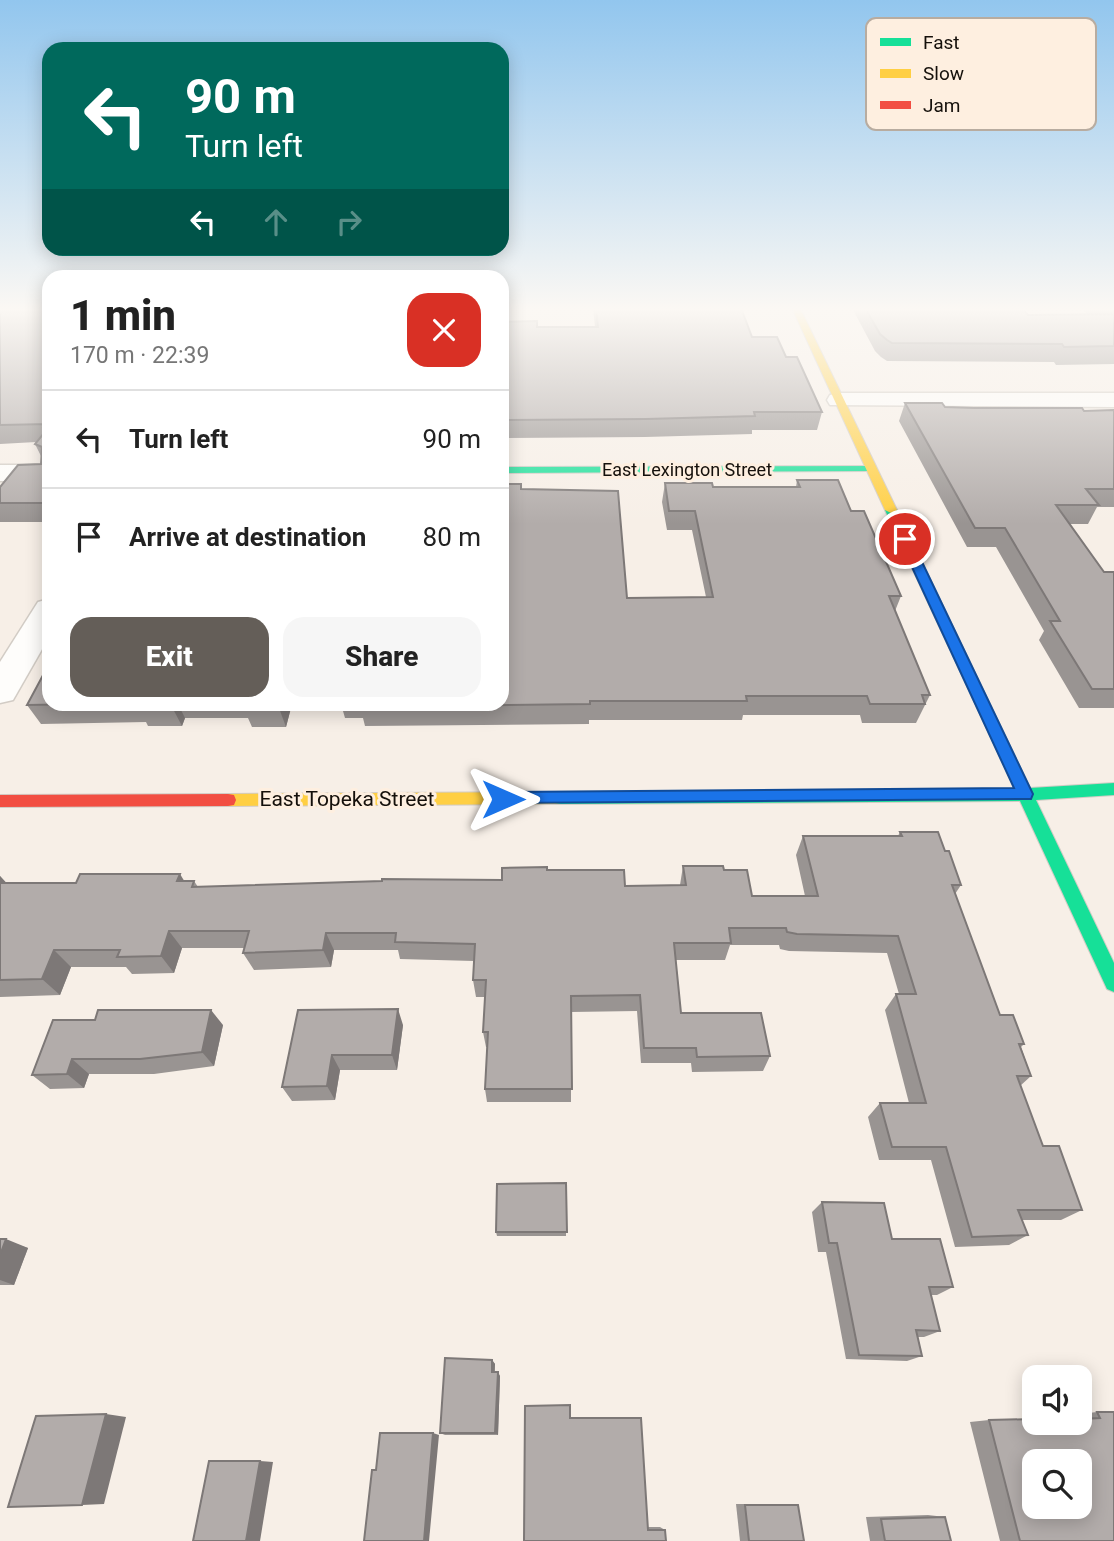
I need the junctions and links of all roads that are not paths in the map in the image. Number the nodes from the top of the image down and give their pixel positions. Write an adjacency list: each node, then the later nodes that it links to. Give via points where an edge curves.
1 (830, 380): 2 (street)
2 (839, 400): 3 (street); 4 (street)
3 (1114, 400)
4 (871, 468): 5 (street, East Lexington Street); 11 (street)
5 (509, 470)
6 (0, 473): 7 (street)
7 (42, 473)
8 (42, 621): 9 (street)
9 (0, 691)
10 (1114, 789): 11 (street, East Topeka Street)
11 (1025, 794): 12 (street, East Topeka Street); 13 (street)
12 (0, 801)
13 (1114, 984)

